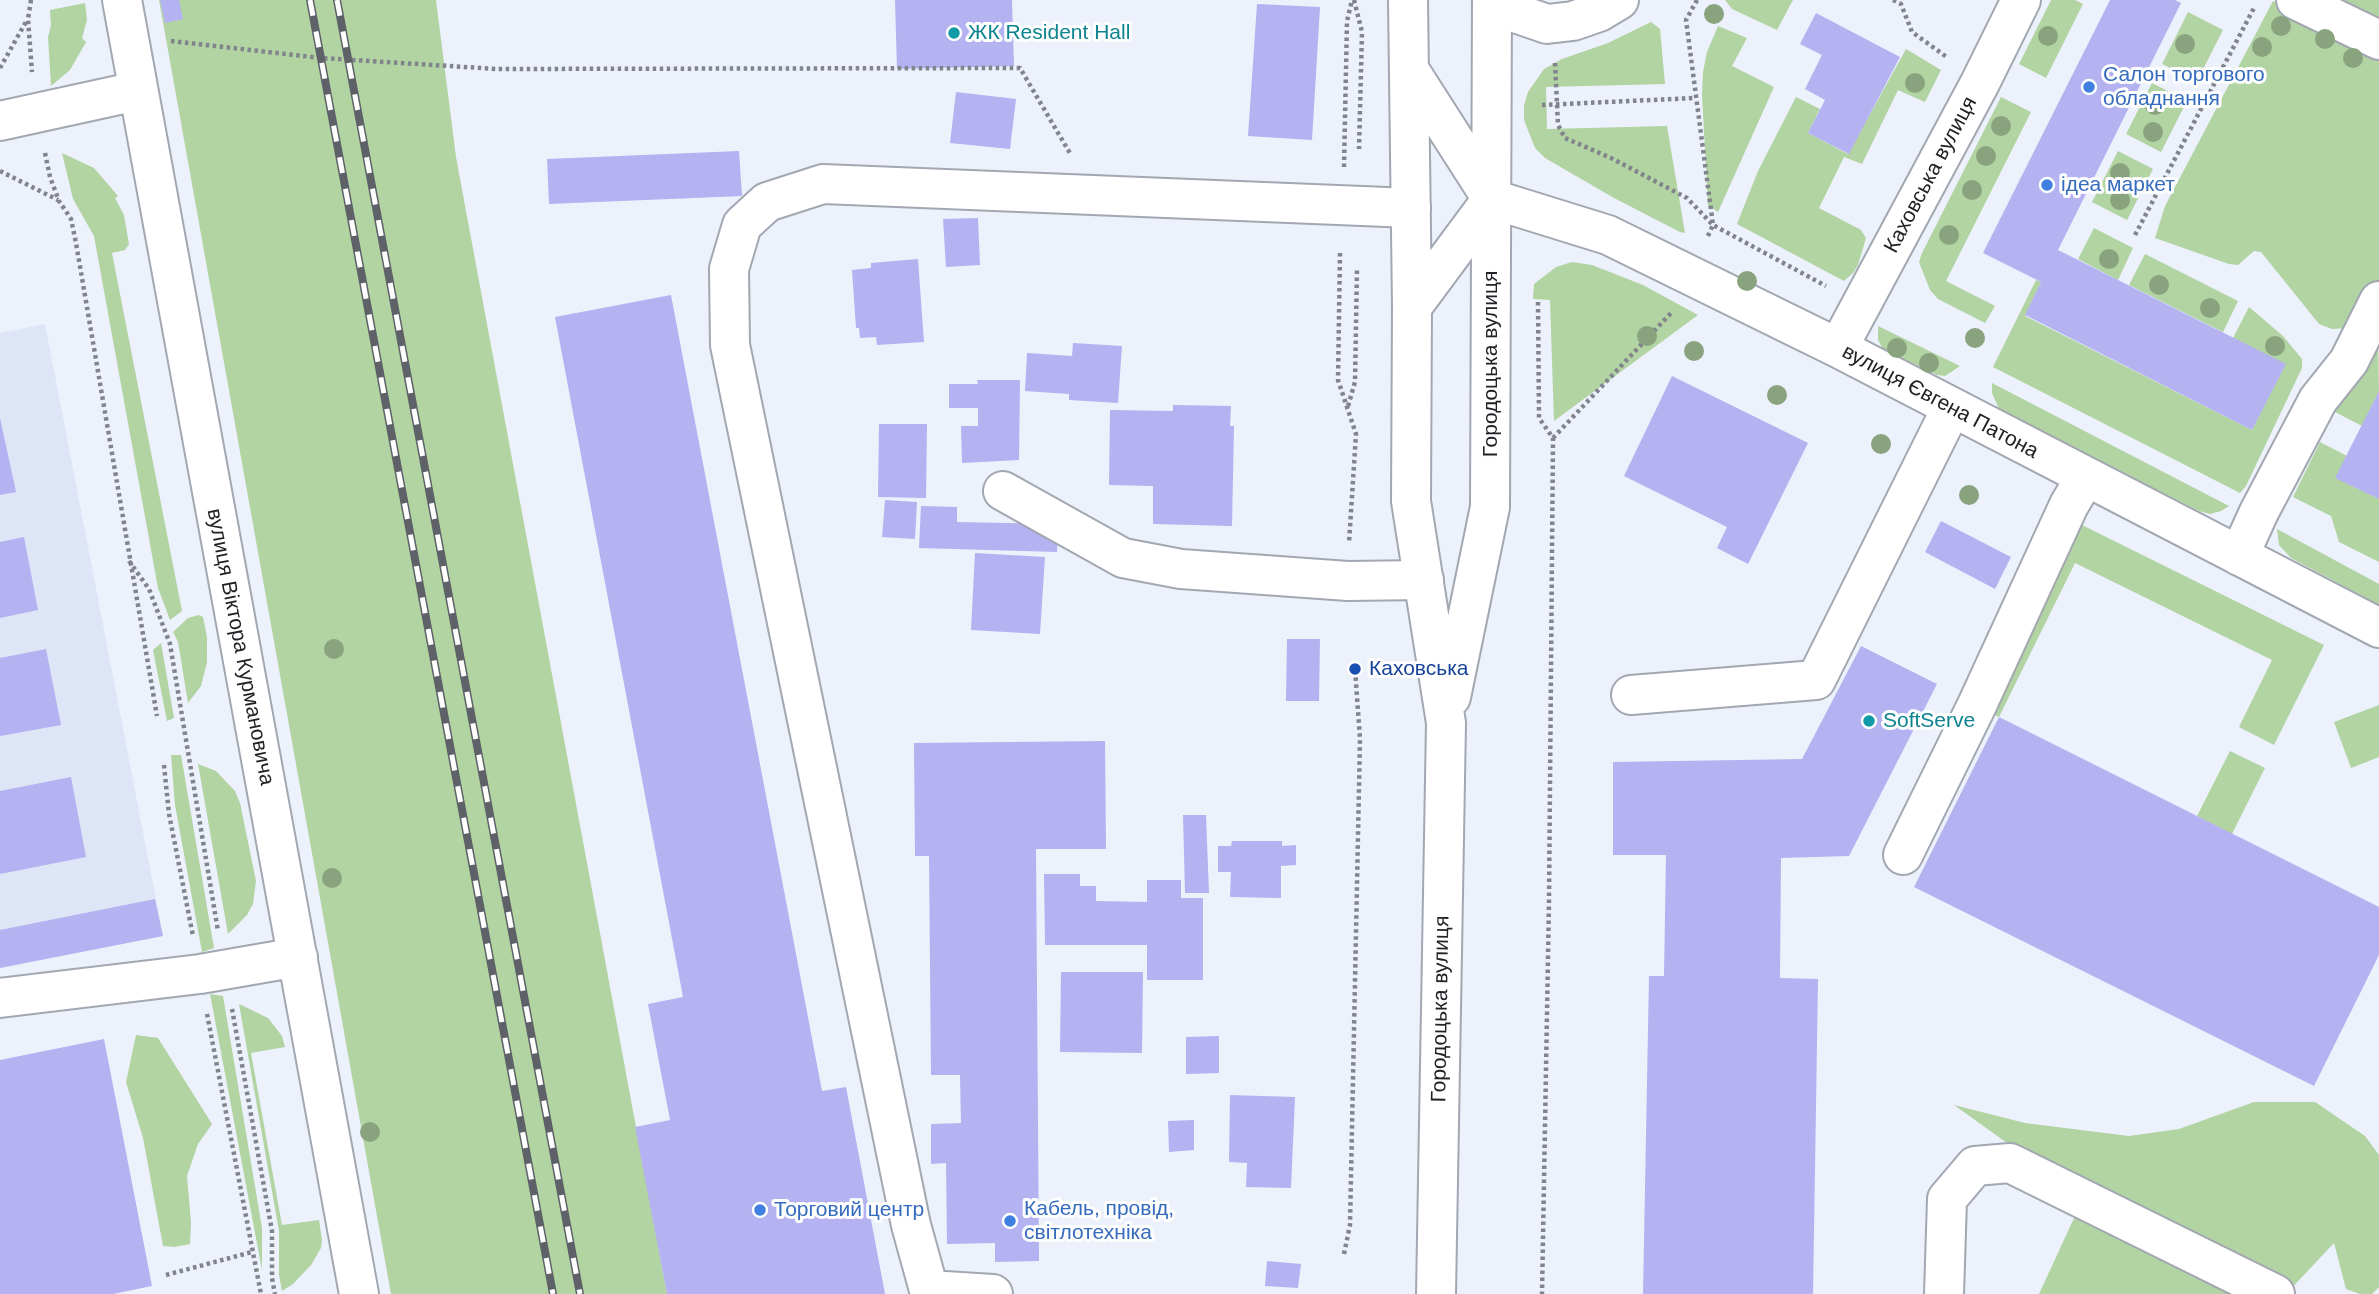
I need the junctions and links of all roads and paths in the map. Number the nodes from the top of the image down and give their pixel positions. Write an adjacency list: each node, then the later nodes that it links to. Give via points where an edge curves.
1 (31, 0): 13 (path)
2 (122, 0): 21 (street, вулиця Віктора Курмановича)
3 (1353, 0): 26 (path, via 1362,32); 27 (path, via 1347,21)
4 (1409, 0): 19 (street, Городоцька вулиця)
5 (1492, 0): 30 (street, Городоцька вулиця)
6 (1502, 0): 7 (street, via 1518,13 1547,24 1573,21)
7 (1619, 0)
8 (1698, 0): 22 (path, via 1686,20)
9 (1893, 0): 17 (path, via 1901,4 1912,32)
10 (2021, 0): 39 (street, Каховська вулиця)
11 (2258, 0): 34 (path)
12 (2296, 0): 15 (street)
13 (28, 19): 18 (path); 20 (path)
14 (160, 40): 29 (path, via 321,58 496,69 1020,68)
15 (2379, 40)
16 (1554, 56): 33 (path, via 1558,125 1565,138 1687,198)
17 (1955, 62)
18 (0, 68)
19 (1409, 70): 30 (street); 32 (street, Городоцька вулиця)
20 (33, 79)
21 (137, 91): 24 (street); 60 (street, вулиця Віктора Курмановича)
22 (1695, 98): 23 (path); 33 (path)
23 (1542, 105)
24 (0, 121)
25 (44, 147): 31 (path)
26 (1359, 149)
27 (1343, 170)
28 (0, 172): 31 (path)
29 (1095, 195): 32 (street); 67 (street, via 823,184 767,202 742,225 729,269 730,345 911,1225)
30 (1492, 199): 40 (street); 42 (street, вулиця Євгена Патона, via 1608,235); 56 (street, Городоцька вулиця, via 1490,507)
31 (59, 201): 50 (path, via 71,219 76,243)
32 (1411, 208): 40 (street, Городоцька вулиця)
33 (1713, 225): 39 (path)
34 (2135, 235)
35 (1340, 253): 43 (path, via 1338,380)
36 (1357, 268): 43 (path, via 1355,382)
37 (2379, 301): 49 (street, via 2350,361 2318,400)
38 (1538, 302): 45 (path, via 1539,418)
39 (1861, 305): 42 (street, Каховська вулиця)
40 (1412, 307): 51 (street, Городоцька вулиця, via 1410,501)
41 (1673, 310): 45 (path)
42 (1838, 348): 44 (street, вулиця Євгена Патона)
43 (1348, 407): 48 (path, via 1356,434)
44 (1952, 407): 46 (street, вулиця Євгена Патона); 54 (street, via 1816,680)
45 (1553, 438): 73 (path)
46 (2085, 478): 49 (street, вулиця Євгена Патона); 58 (street)
47 (1003, 491): 51 (street, via 1124,558 1181,569 1348,581)
48 (1349, 550)
49 (2239, 556): 52 (street, вулиця Євгена Патона)
50 (130, 561): 55 (path); 61 (path, via 149,589 170,643)
51 (1424, 580): 56 (street, Городоцька вулиця)
52 (2379, 628)
53 (1355, 669): 65 (path, via 1360,752 1350,1225)
54 (1632, 695)
55 (157, 716)
56 (1446, 723): 72 (street, Городоцька вулиця)
57 (164, 765): 59 (path)
58 (1903, 855)
59 (194, 941)
60 (298, 957): 61 (street); 70 (street, вулиця Віктора Курмановича)
61 (225, 970): 62 (street); 69 (path, via 272,1231)
62 (0, 998)
63 (207, 1010): 64 (path)
64 (252, 1252): 66 (path); 68 (path)
65 (1344, 1254)
66 (166, 1275)
67 (929, 1292): 71 (street)
68 (261, 1294)
69 (275, 1294)
70 (359, 1294)
71 (993, 1294)
72 (1436, 1294)
73 (1542, 1294)
74 (1944, 1294): 75 (street, via 1947,1199 1975,1166 2010,1163)
75 (2275, 1294)

